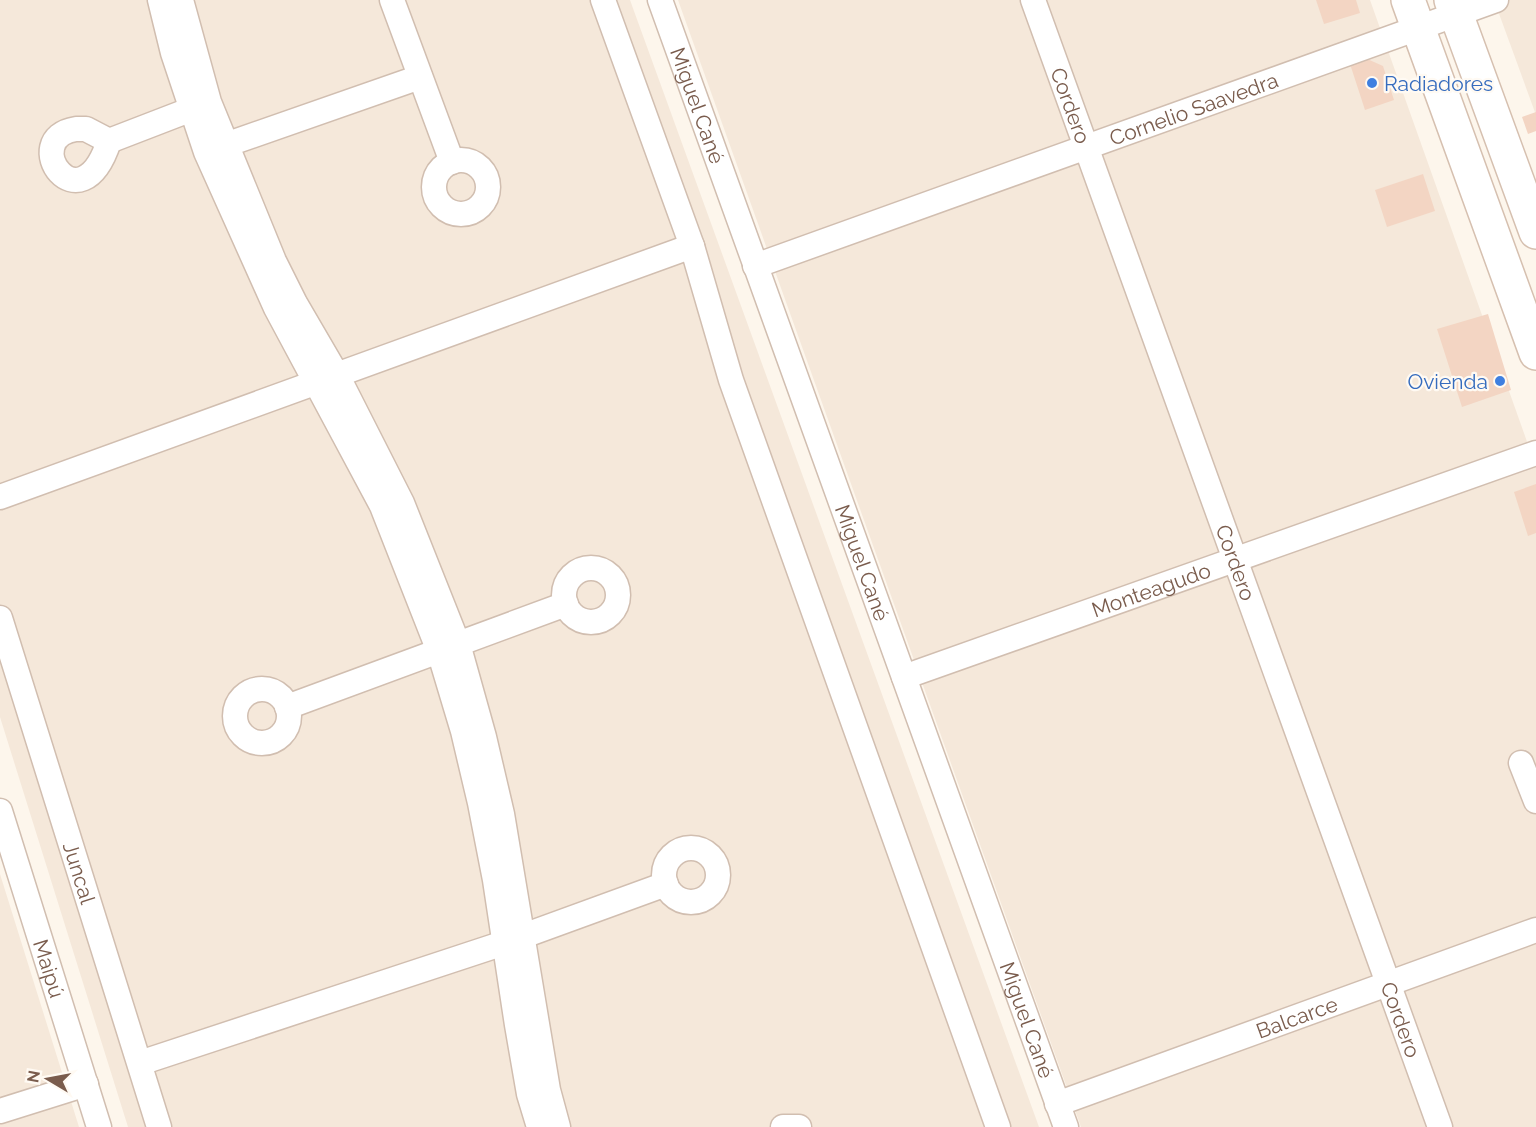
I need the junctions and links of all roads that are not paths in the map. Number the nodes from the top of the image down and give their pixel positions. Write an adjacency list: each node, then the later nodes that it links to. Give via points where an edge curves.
1 (160, 0): 11 (street, via 173,53)
2 (181, 0): 11 (street)
3 (392, 0): 10 (street)
4 (603, 0): 17 (street)
5 (660, 0): 18 (street, Miguel Cané)
6 (1034, 0): 13 (street, Cordero)
7 (1496, 0): 8 (street, Cornelio Saavedra)
8 (1454, 7): 9 (street, Cornelio Saavedra); 16 (main road)
9 (1413, 14): 13 (street, Cornelio Saavedra); 19 (main road)
10 (420, 77): 14 (street); 15 (street)
11 (200, 106): 12 (street); 14 (street)
12 (109, 141)
13 (1086, 147): 18 (street, Cornelio Saavedra); 23 (street, Cordero)
14 (216, 148): 20 (street, via 295,303)
15 (452, 162)
16 (1536, 232)
17 (693, 246): 20 (street); 46 (street, via 730,380)
18 (755, 266): 27 (street, Miguel Cané)
19 (1536, 353)
20 (327, 379): 22 (street); 26 (street, via 402,503)
21 (1536, 453): 23 (street, Monteagudo)
22 (0, 497)
23 (1235, 560): 27 (street, Monteagudo); 35 (street, Cordero)
24 (566, 604): 26 (street)
25 (0, 618): 36 (street, Juncal)
26 (448, 647): 28 (street); 34 (street, via 484,737 502,814)
27 (904, 677): 38 (street, Miguel Cané)
28 (287, 706)
29 (1521, 763): 30 (street)
30 (1536, 801)
31 (0, 811): 37 (street, Maipú)
32 (666, 884): 34 (street)
33 (1536, 930): 35 (street, Balcarce)
34 (514, 939): 36 (street); 42 (street, via 529,1094); 43 (street)
35 (1388, 984): 38 (street, Balcarce); 48 (street, Cordero)
36 (140, 1063): 41 (street, Juncal)
37 (86, 1084): 39 (street); 40 (street, Maipú)
38 (1057, 1104): 47 (street, Miguel Cané)
39 (0, 1111)
40 (99, 1127)
41 (159, 1127)
42 (539, 1127)
43 (558, 1127)
44 (783, 1127): 45 (street)
45 (799, 1127)
46 (998, 1127)
47 (1066, 1127)
48 (1440, 1127)

